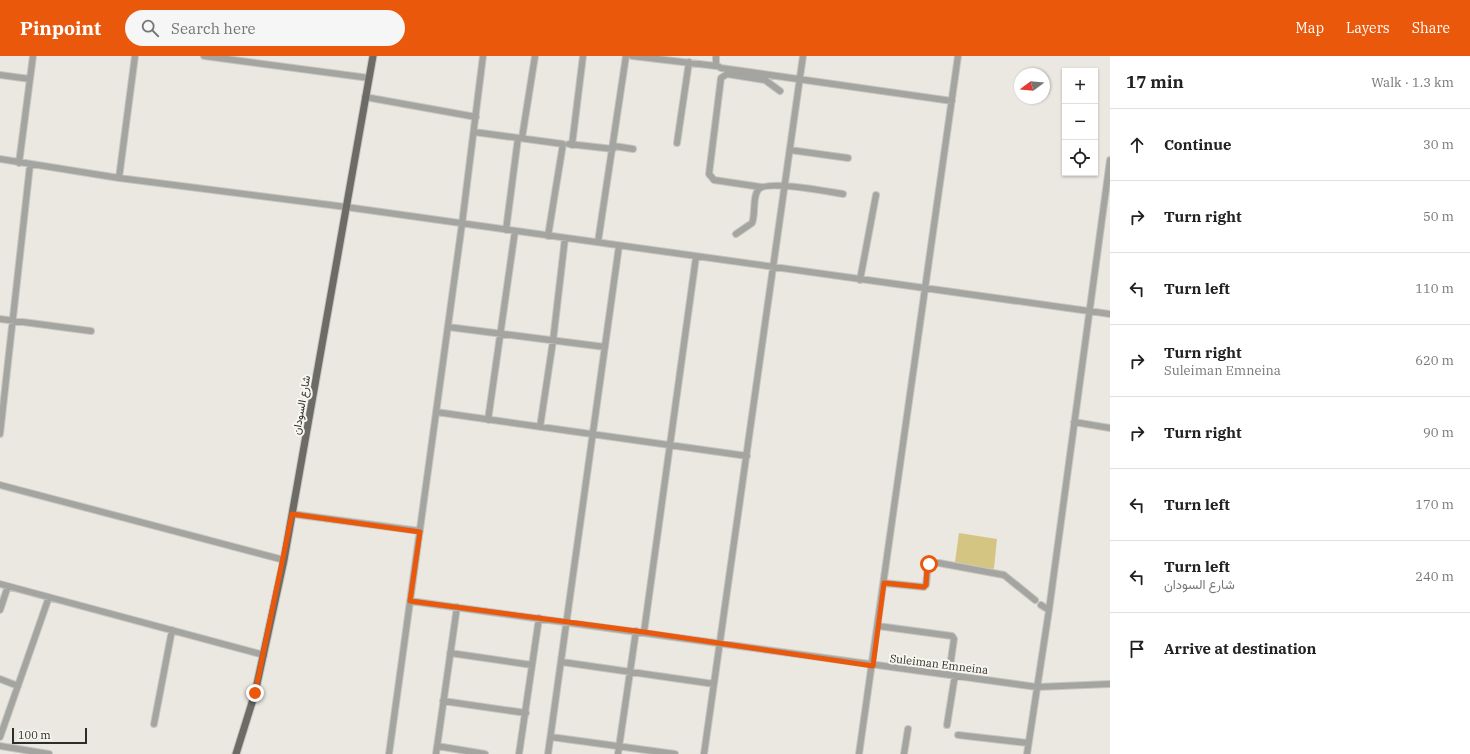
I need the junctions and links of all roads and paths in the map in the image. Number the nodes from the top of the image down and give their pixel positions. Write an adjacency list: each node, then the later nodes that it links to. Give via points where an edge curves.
1 (34, 56): 19 (street)
2 (135, 56): 38 (street)
3 (204, 56): 14 (street)
4 (373, 56): 18 (main road, شارع السودان)
5 (483, 56): 24 (street)
6 (535, 56): 26 (street)
7 (583, 56): 29 (street)
8 (626, 56): 30 (street)
9 (632, 56): 13 (street)
10 (716, 56): 16 (street)
11 (803, 56): 20 (street)
12 (958, 56): 23 (street)
13 (643, 57): 15 (street)
14 (231, 58): 18 (street)
15 (689, 62): 16 (street); 27 (street)
16 (716, 66): 20 (street)
17 (0, 75): 19 (street)
18 (369, 78): 22 (main road, شارع السودان)
19 (30, 79): 36 (street)
20 (800, 80): 23 (street); 32 (street)
21 (780, 91): 40 (street, via 766,80 727,74 721,78 709,174 714,180)
22 (365, 97): 24 (street); 43 (main road, شارع السودان)
23 (952, 101): 55 (street)
24 (476, 116): 25 (street)
25 (474, 132): 26 (street); 44 (street)
26 (520, 138): 28 (street); 45 (street)
27 (677, 143)
28 (564, 144): 29 (street); 48 (street)
29 (572, 145): 30 (street)
30 (613, 148): 31 (street); 50 (street)
31 (633, 149)
32 (790, 150): 33 (street); 39 (street)
33 (848, 158)
34 (0, 159): 36 (street)
35 (1110, 160): 56 (street)
36 (19, 163): 37 (street)
37 (30, 165): 38 (street); 59 (street)
38 (119, 178): 43 (street)
39 (785, 186): 40 (street); 41 (street); 53 (street)
40 (761, 187): 47 (street, via 757,193 752,223)
41 (843, 194)
42 (876, 195): 54 (street)
43 (346, 207): 44 (street); 75 (main road, شارع السودان)
44 (462, 224): 45 (street); 60 (street)
45 (506, 230): 46 (street)
46 (514, 231): 48 (street); 62 (street)
47 (736, 234)
48 (548, 236): 49 (street)
49 (565, 238): 50 (street); 63 (street)
50 (598, 242): 51 (street)
51 (619, 246): 52 (street); 64 (street)
52 (696, 257): 53 (street); 72 (street)
53 (774, 268): 54 (street); 73 (street)
54 (860, 280): 55 (street)
55 (926, 289): 56 (street); 78 (street)
56 (1088, 311): 57 (street); 67 (street)
57 (1110, 314)
58 (0, 319): 59 (street)
59 (13, 320): 61 (street); 70 (street)
60 (448, 327): 62 (street); 65 (street)
61 (91, 331)
62 (500, 334): 63 (street); 66 (street)
63 (553, 341): 64 (street); 68 (street)
64 (605, 347): 71 (street)
65 (436, 412): 66 (street); 76 (street)
66 (488, 420): 68 (street)
67 (1074, 422): 69 (street); 87 (street)
68 (540, 427): 71 (street)
69 (1110, 428)
70 (0, 434)
71 (593, 435): 72 (street); 89 (street)
72 (668, 446): 73 (street); 93 (street)
73 (747, 456): 94 (street)
74 (0, 485): 77 (street)
75 (292, 514): 76 (street); 77 (main road, شارع السودان)
76 (420, 532): 83 (street)
77 (284, 560): 96 (main road, شارع السودان)
78 (884, 583): 82 (street, via 924,587 928,565 940,563 1004,575); 90 (street)
79 (0, 584): 80 (street)
80 (8, 586): 81 (street); 86 (street)
81 (49, 597): 91 (street); 105 (street)
82 (1035, 600)
83 (410, 601): 85 (street, Suleiman Emneina); 121 (street)
84 (1041, 604): 87 (street)
85 (457, 608): 88 (street, Suleiman Emneina); 95 (street)
86 (0, 610)
87 (1049, 610): 106 (street)
88 (539, 618): 89 (street, Suleiman Emneina); 98 (street)
89 (568, 623): 92 (street, Suleiman Emneina); 97 (street)
90 (878, 626): 99 (street); 101 (street, via 952,636)
91 (172, 630): 96 (street); 109 (street)
92 (636, 631): 93 (street, Suleiman Emneina); 100 (street)
93 (644, 632): 94 (street, Suleiman Emneina)
94 (720, 644): 99 (street, Suleiman Emneina); 103 (street)
95 (450, 653): 98 (street); 107 (street)
96 (264, 655): 120 (main road, شارع السودان)
97 (562, 662): 100 (street); 114 (street)
98 (532, 665): 108 (street)
99 (873, 666): 101 (street, Suleiman Emneina); 129 (street)
100 (631, 672): 103 (street); 118 (street)
101 (952, 674): 106 (street, Suleiman Emneina); 110 (street)
102 (0, 679): 105 (street)
103 (714, 684): 128 (street)
104 (1110, 684): 106 (street, Suleiman Emneina)
105 (18, 686): 113 (street)
106 (1037, 687): 115 (street)
107 (443, 701): 108 (street); 117 (street)
108 (526, 713): 124 (street)
109 (154, 724)
110 (947, 726)
111 (908, 729): 130 (street)
112 (958, 735): 115 (street)
113 (0, 737)
114 (551, 737): 118 (street); 125 (street)
115 (1028, 743): 131 (street)
116 (0, 746): 119 (street)
117 (437, 746): 122 (street); 123 (street)
118 (620, 747): 126 (street); 127 (street)
119 (49, 754)
120 (236, 754)
121 (389, 754)
122 (436, 754)
123 (485, 754)
124 (519, 754)
125 (548, 754)
126 (618, 754)
127 (675, 754)
128 (704, 754)
129 (859, 754)
130 (904, 754)
131 (1027, 754)

